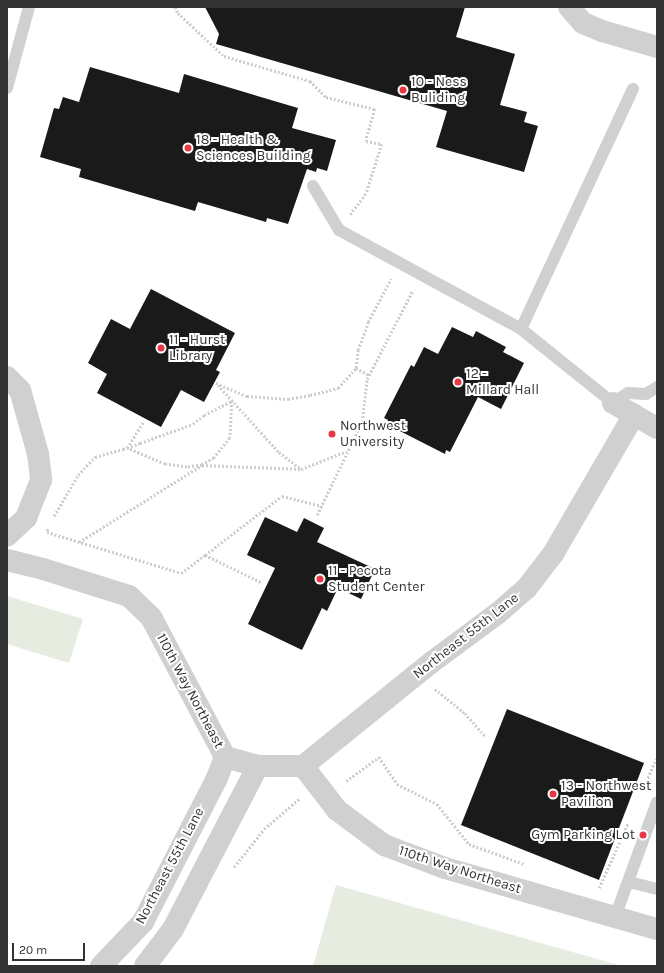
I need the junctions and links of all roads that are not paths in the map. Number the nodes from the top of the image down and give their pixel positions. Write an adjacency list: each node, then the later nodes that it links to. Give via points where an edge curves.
1 (29, 7): 4 (lane)
2 (569, 7): 3 (street, via 583,22 602,31)
3 (657, 47)
4 (7, 88)
5 (633, 89): 7 (lane)
6 (313, 186): 7 (lane, via 339,230)
7 (521, 329): 10 (lane)
8 (7, 377): 13 (street, via 20,390 38,454 41,480 26,518)
9 (657, 387): 10 (lane, via 646,394 628,393)
10 (613, 402): 11 (street)
11 (634, 415): 12 (street); 17 (street, Northeast 55th Lane, via 553,554 526,589)
12 (657, 428)
13 (7, 536)
14 (7, 560): 15 (street, 110th Way Northeast, via 129,596 152,617)
15 (225, 757): 16 (street, 110th Way Northeast); 23 (street, Northeast 55th Lane, via 214,785 144,922)
16 (258, 766): 17 (street, 110th Way Northeast); 24 (street, via 173,929)
17 (303, 766): 21 (street, 110th Way Northeast, via 337,810 384,845 445,868)
18 (657, 802): 19 (lane)
19 (629, 882): 20 (lane); 21 (lane)
20 (657, 889)
21 (615, 917): 22 (street, 110th Way Northeast)
22 (657, 929)
23 (101, 966)
24 (145, 966)

